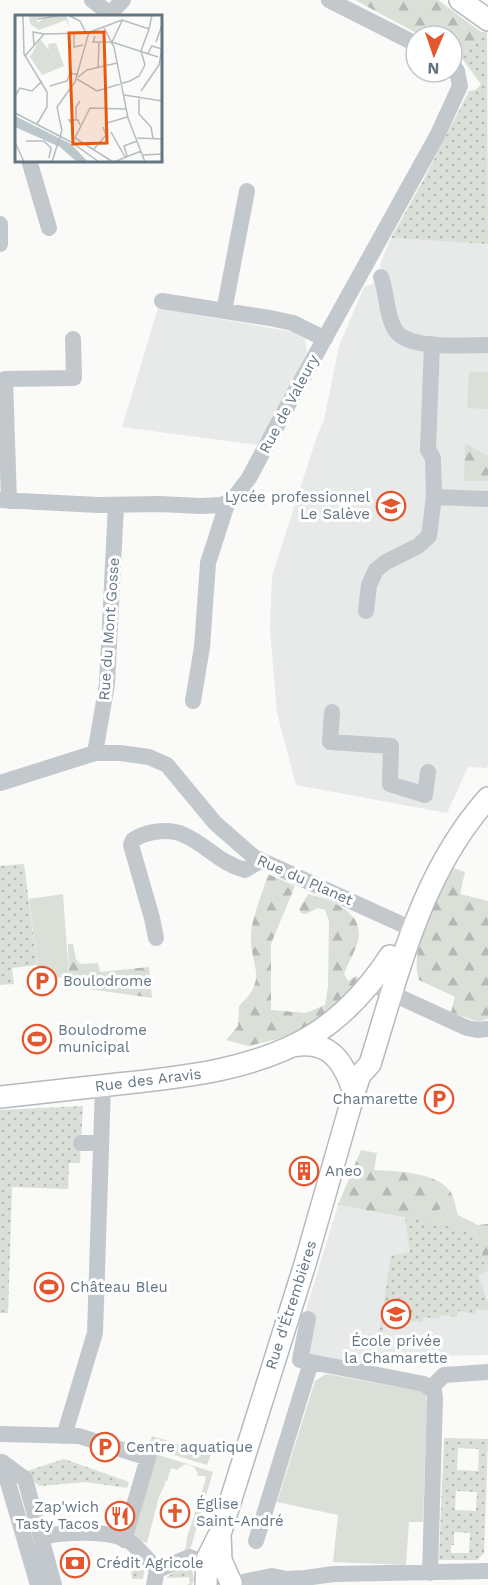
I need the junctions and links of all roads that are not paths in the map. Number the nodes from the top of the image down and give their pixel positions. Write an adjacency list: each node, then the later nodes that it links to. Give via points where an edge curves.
1 (92, 0): 5 (street)
2 (123, 0): 5 (street)
3 (329, 0): 7 (street)
4 (460, 0): 6 (main road)
5 (109, 15)
6 (488, 20)
7 (404, 38)
8 (460, 84): 14 (street, Rue de Valeury, via 437,136)
9 (30, 162): 12 (street)
10 (247, 191): 16 (street)
11 (0, 224): 13 (street)
12 (49, 228)
13 (0, 244)
14 (371, 257): 18 (street, Rue de Valeury); 19 (street, via 383,276 394,328 404,340)
15 (162, 301): 16 (street)
16 (224, 311): 18 (street, via 293,323)
17 (73, 339): 23 (street, via 74,378 5,379)
18 (325, 339): 24 (street, Rue de Valeury, via 278,413 249,478)
19 (432, 344): 20 (street); 21 (street, via 428,450 433,458)
20 (488, 345)
21 (434, 497): 22 (street); 26 (street, via 429,536 376,570 369,585)
22 (488, 499)
23 (4, 501): 25 (street)
24 (227, 504): 25 (street); 27 (street, via 208,563 202,647)
25 (116, 505): 29 (street, Rue du Mont Gosse, via 109,653)
26 (366, 611)
27 (193, 701)
28 (332, 712): 30 (street, via 330,742 391,746 390,784 425,795)
29 (95, 753): 32 (street, Rue du Planet); 34 (street, Rue du Planet, via 145,756 167,765 226,835)
30 (428, 772)
31 (488, 781): 35 (main road, Rue d'Étrembières, via 432,856)
32 (0, 783)
33 (488, 798): 38 (main road, Rue d'Étrembières, via 436,874)
34 (260, 861): 35 (street, Rue du Planet); 36 (street, via 245,870 230,866 183,834 153,832 134,840 131,845)
35 (401, 924): 37 (main road, Rue d'Étrembières)
36 (156, 938)
37 (390, 956): 38 (main road, Rue d'Étrembières); 40 (main road, via 366,990 342,1014)
38 (386, 991): 39 (street, via 467,1028); 41 (main road, Rue d'Étrembières, via 358,1061)
39 (488, 1029)
40 (293, 1046): 41 (main road, via 308,1044 331,1052); 42 (main road, Rue des Aravis, via 208,1072)
41 (357, 1084): 53 (main road, Rue d'Étrembières)
42 (103, 1086): 43 (main road, Rue des Aravis); 45 (street)
43 (0, 1097)
44 (81, 1143): 45 (street)
45 (101, 1143): 51 (street, via 94,1339)
46 (308, 1319): 47 (street, via 300,1360)
47 (311, 1362): 49 (street); 56 (street)
48 (488, 1372): 49 (street, via 444,1375)
49 (431, 1388): 59 (street, via 435,1398)
50 (0, 1434): 51 (street)
51 (64, 1436): 55 (street, via 79,1436 148,1458)
52 (1, 1462): 54 (street, via 25,1479); 63 (street)
53 (220, 1534): 62 (main road, Rue d'Étrembières, via 221,1560); 65 (main road, Rue d'Étrembières, via 207,1559)
54 (41, 1537): 55 (street, via 83,1533); 64 (street)
55 (127, 1541): 60 (street)
56 (256, 1541)
57 (190, 1557): 60 (street)
58 (488, 1571): 59 (street)
59 (430, 1573): 61 (street, via 334,1574)
60 (155, 1577)
61 (280, 1582): 62 (street, via 267,1576)
62 (229, 1584)
63 (38, 1585)
64 (54, 1585)
65 (206, 1585)

